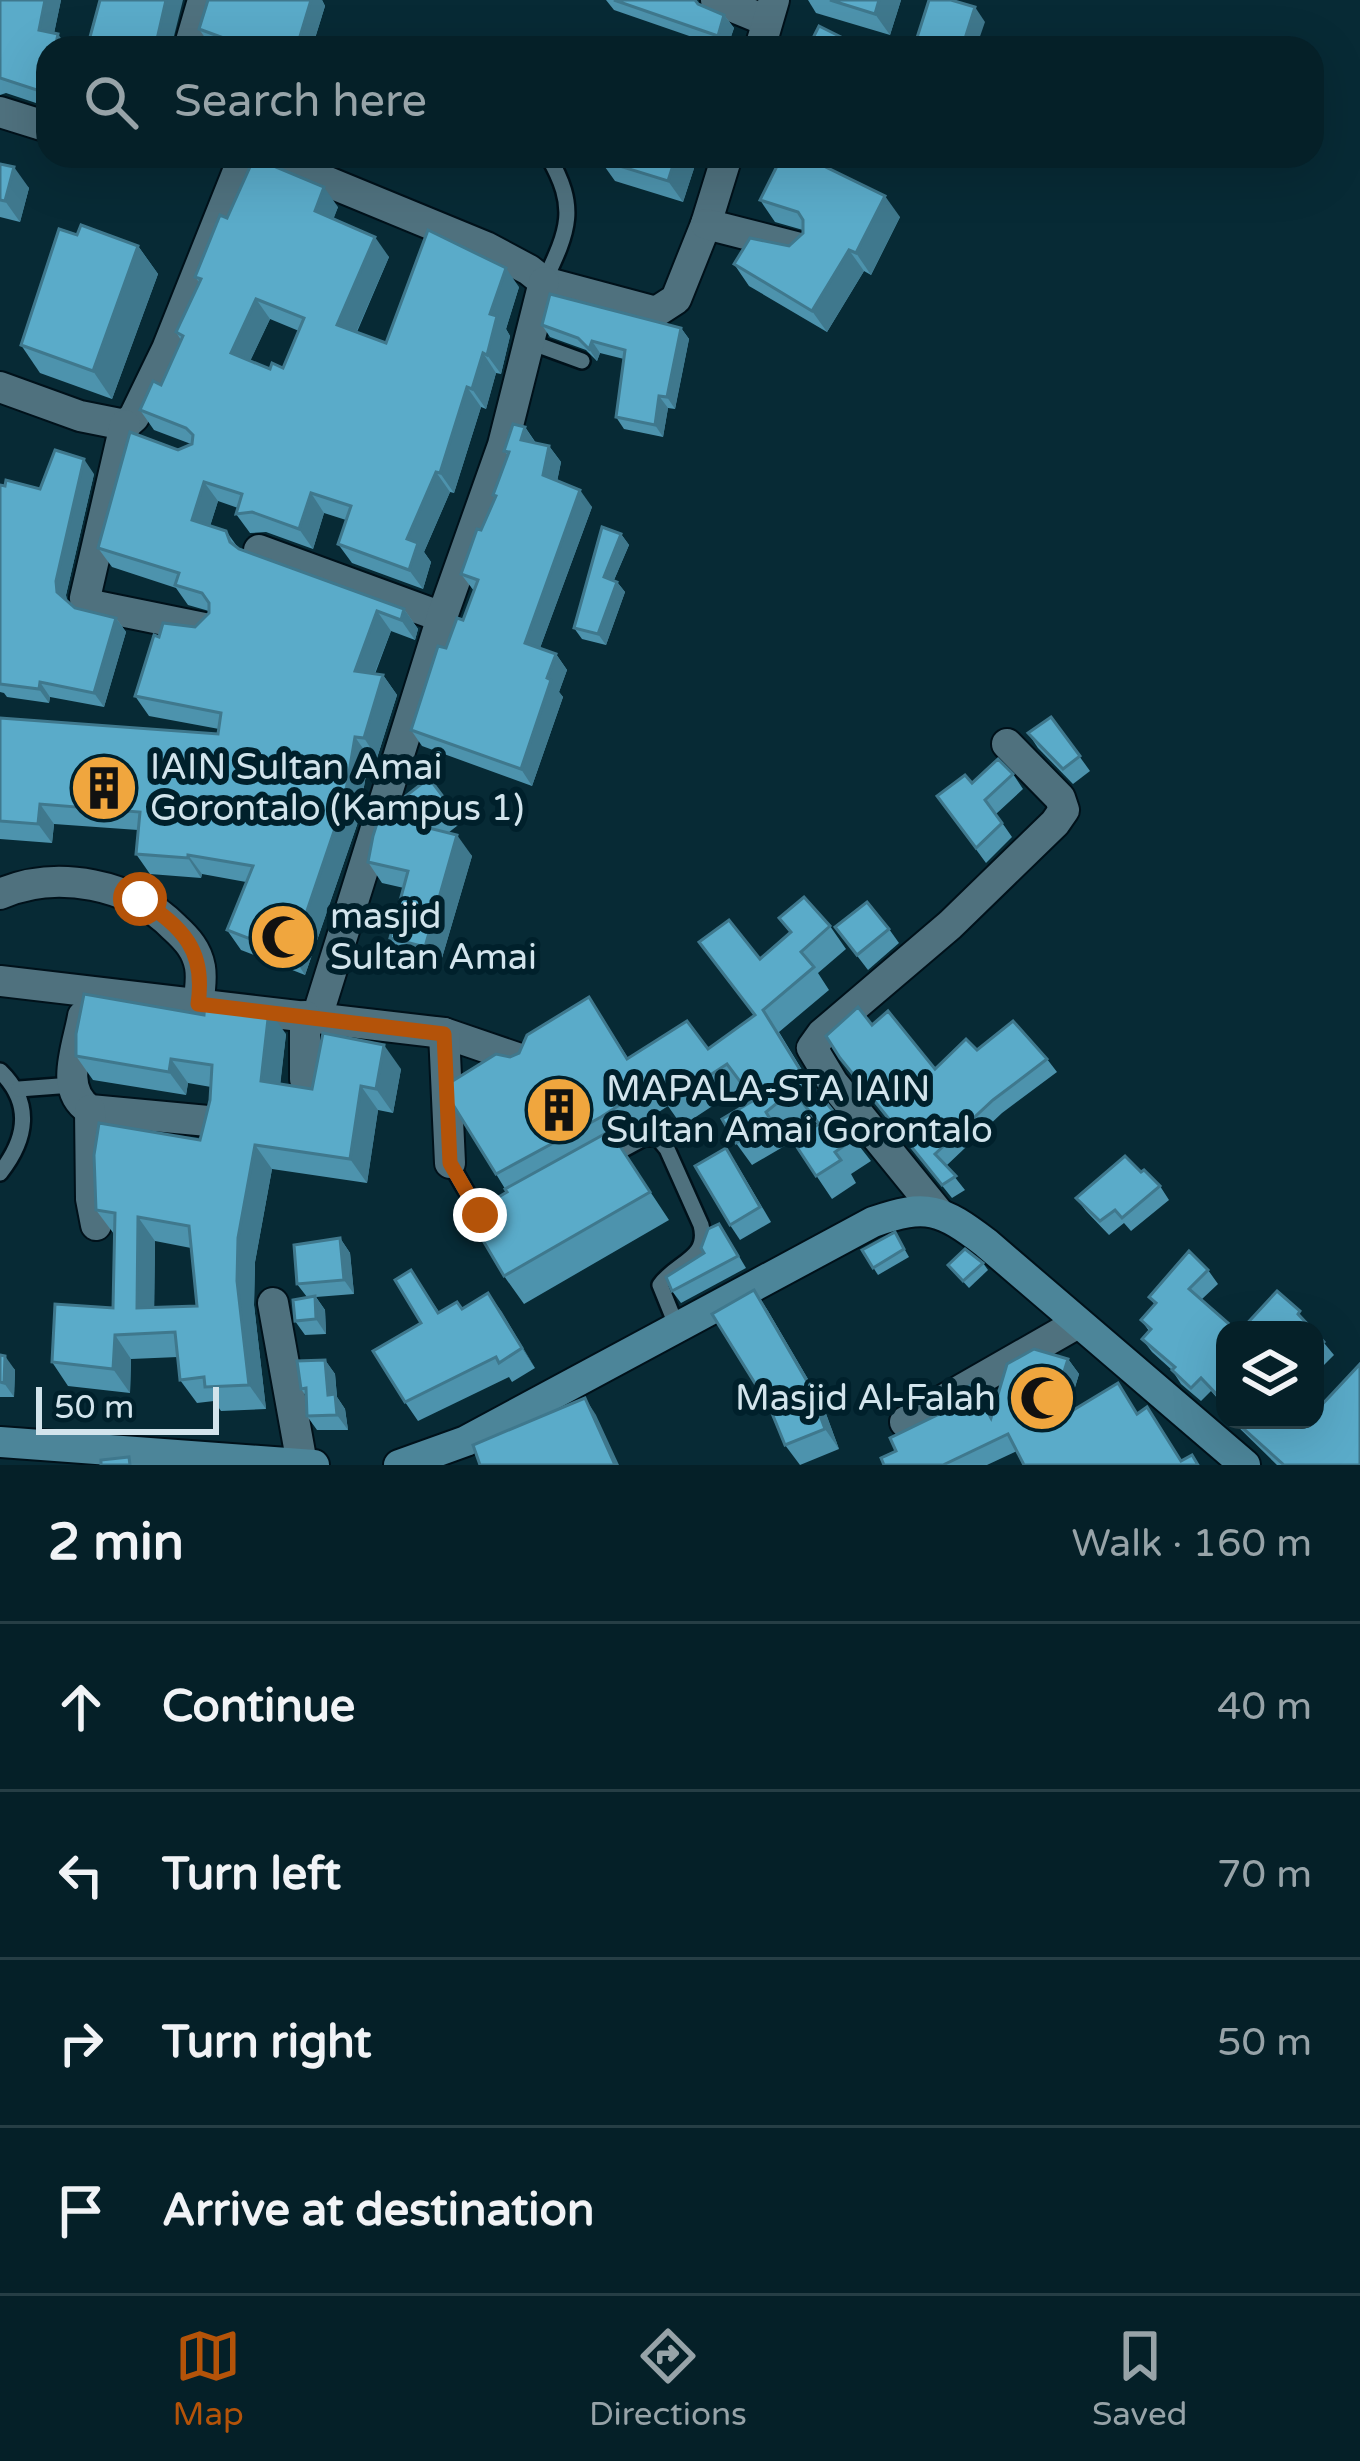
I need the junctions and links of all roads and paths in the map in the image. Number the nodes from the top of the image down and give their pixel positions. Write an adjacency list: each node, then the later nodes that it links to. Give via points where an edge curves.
1 (203, 0): 4 (street)
2 (716, 0): 3 (street)
3 (767, 23)
4 (192, 36)
5 (0, 112): 6 (street)
6 (36, 123)
7 (239, 168): 17 (street)
8 (294, 168): 13 (street, via 498,253)
9 (555, 168): 13 (lane, via 566,188 567,220)
10 (723, 168): 11 (street)
11 (706, 224): 12 (street); 13 (street, via 676,299 662,310)
12 (800, 248)
13 (544, 282): 14 (street)
14 (530, 342): 15 (lane); 19 (street)
15 (582, 361)
16 (0, 387): 17 (street)
17 (130, 432): 20 (street, via 85,598)
18 (259, 550): 19 (street)
19 (442, 617): 26 (street)
20 (204, 628)
21 (1007, 744): 37 (street, via 1063,803 1055,823 812,1048)
22 (0, 894): 25 (street, via 64,883 140,899 192,945 200,963)
23 (0, 981): 24 (street)
24 (87, 992): 25 (street); 32 (street)
25 (198, 1004): 26 (street)
26 (311, 1017): 27 (street); 30 (street)
27 (444, 1034): 28 (street); 34 (street)
28 (515, 1058)
29 (0, 1072): 31 (lane)
30 (305, 1079)
31 (19, 1089): 32 (lane); 36 (lane, via 19,1147)
32 (81, 1098): 33 (street); 39 (street)
33 (208, 1121)
34 (450, 1163): 38 (lane, via 480,1215)
35 (585, 1170): 42 (lane, via 644,1138 668,1149 705,1238 701,1251 660,1285)
36 (0, 1173)
37 (937, 1211): 41 (street); 42 (street, via 873,1222)
38 (508, 1213)
39 (96, 1225)
40 (273, 1303): 47 (street)
41 (1078, 1323): 43 (street); 50 (street)
42 (677, 1328): 49 (street, via 466,1441)
43 (904, 1422)
44 (0, 1442): 45 (street)
45 (40, 1455): 46 (street)
46 (200, 1462): 47 (street)
47 (302, 1464): 48 (street)
48 (314, 1465)
49 (399, 1465)
50 (1245, 1465)

